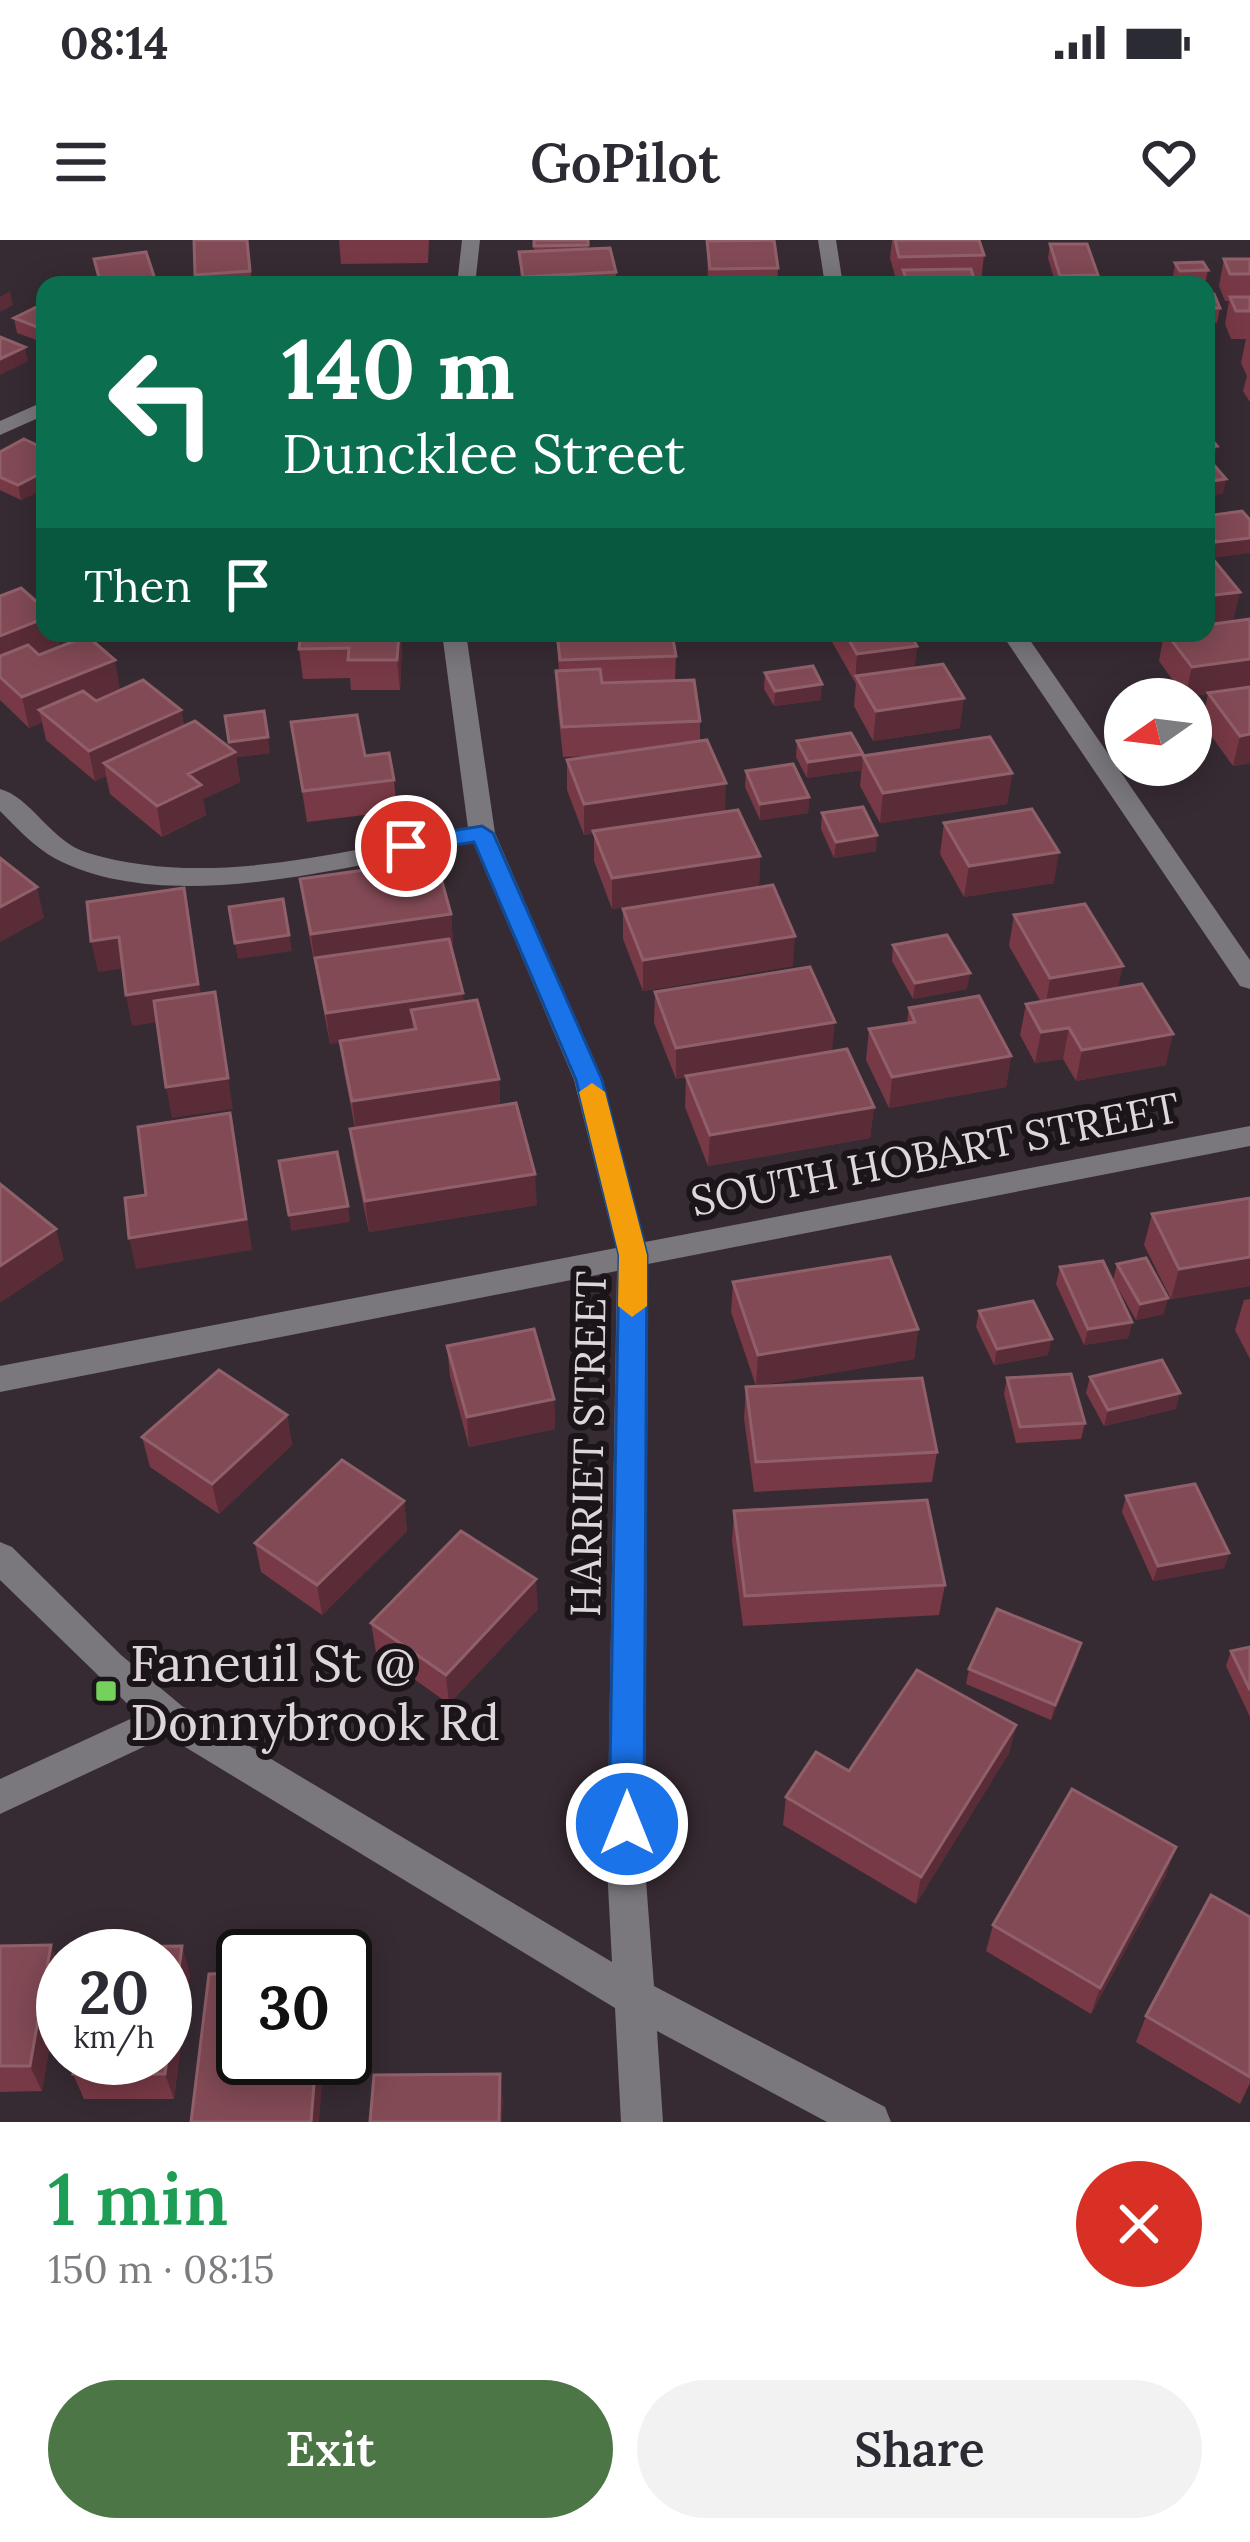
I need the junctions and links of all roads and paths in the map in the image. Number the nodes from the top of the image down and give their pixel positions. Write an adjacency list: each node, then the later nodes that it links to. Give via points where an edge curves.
1 (471, 240): 3 (street)
2 (827, 240): 4 (street)
3 (467, 276)
4 (833, 276)
5 (36, 411): 6 (street)
6 (0, 429)
7 (455, 642): 10 (street, HARRIET STREET)
8 (1018, 642): 11 (street)
9 (0, 797): 10 (street, via 66,855 134,876 217,876)
10 (482, 833): 13 (street, HARRIET STREET, via 589,1080)
11 (1250, 980)
12 (1250, 1136): 13 (street, SOUTH HOBART STREET)
13 (633, 1255): 14 (street, SOUTH HOBART STREET); 18 (street, HARRIET STREET, via 626,1867)
14 (0, 1378)
15 (0, 1557): 16 (street)
16 (169, 1718): 17 (street); 18 (street)
17 (0, 1797)
18 (635, 1998): 19 (street, HARRIET STREET); 20 (street)
19 (642, 2122)
20 (870, 2122)

